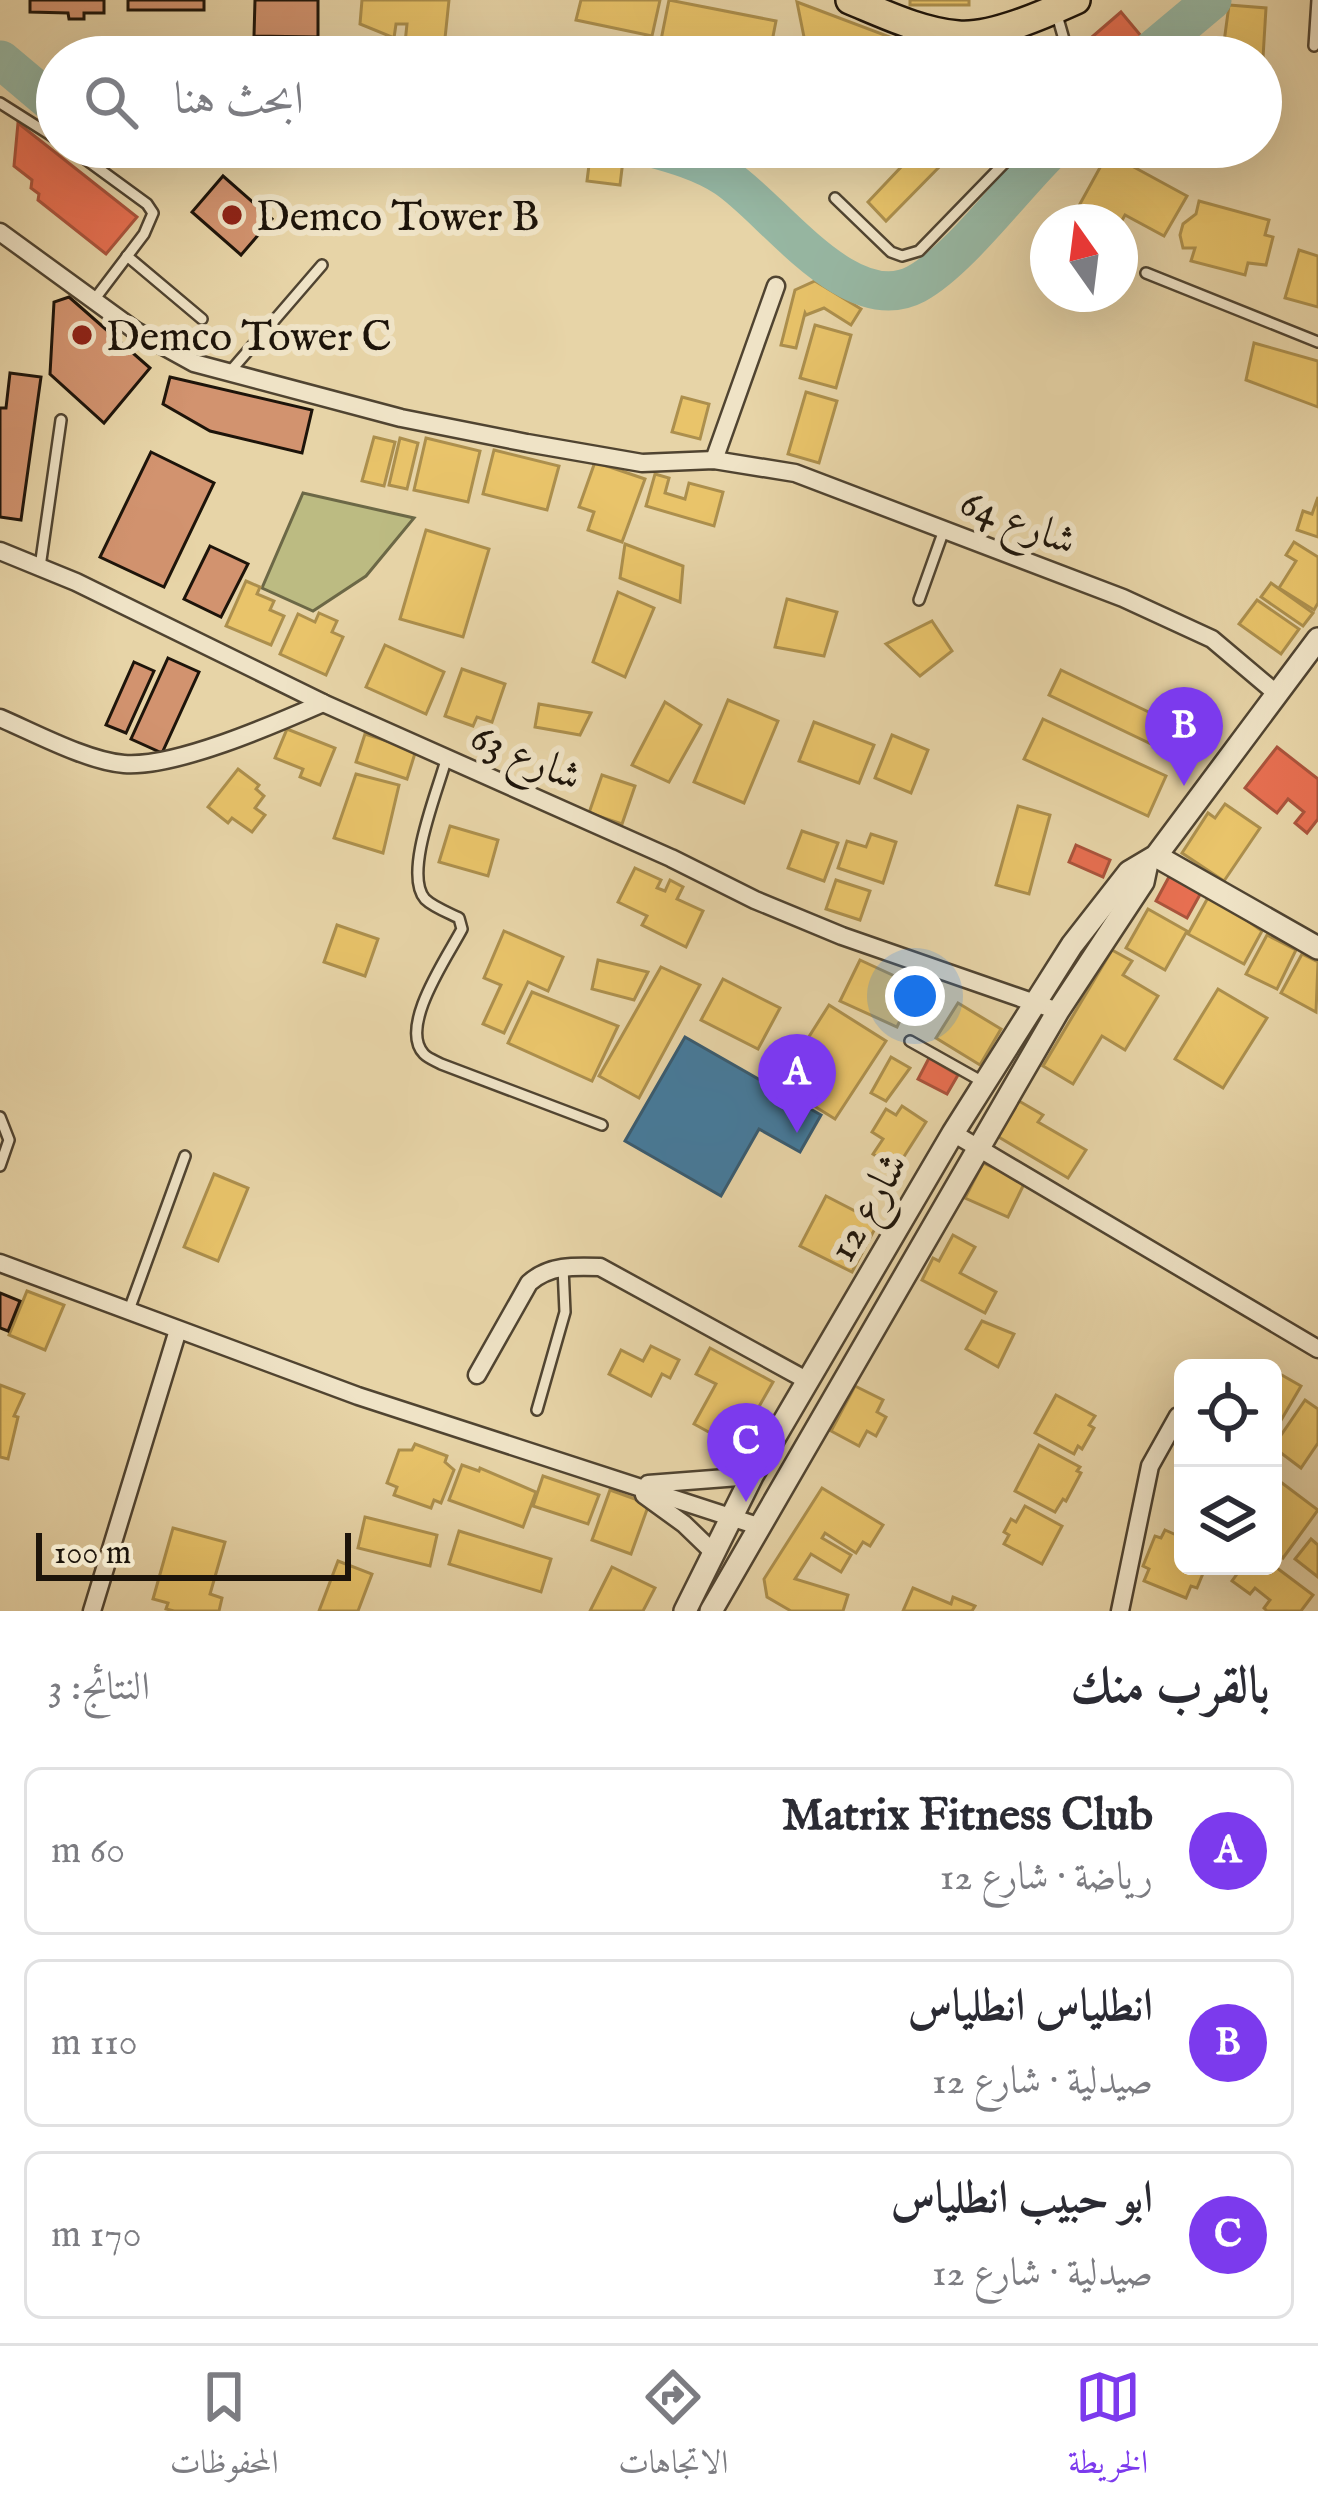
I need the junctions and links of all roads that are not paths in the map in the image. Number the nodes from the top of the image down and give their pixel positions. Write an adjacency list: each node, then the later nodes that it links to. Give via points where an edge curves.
1 (850, 0): 3 (highway, via 961,36)
2 (1317, 0): 4 (lane)
3 (1066, 5): 5 (lane)
4 (1316, 20): 6 (lane)
5 (1068, 36)
6 (1314, 46)
7 (0, 104): 8 (lane)
8 (36, 126)
9 (98, 168): 13 (lane, via 152,209)
10 (1000, 168): 11 (lane, via 919,251 902,256)
11 (835, 198)
12 (0, 232): 17 (street, شارع 64)
13 (127, 256): 17 (lane); 18 (lane)
14 (322, 266): 20 (lane)
15 (1146, 273): 19 (lane)
16 (776, 286): 22 (street)
17 (94, 300): 20 (street, شارع 64, via 174,356)
18 (202, 319)
19 (1318, 342)
20 (228, 374): 22 (street, شارع 64, via 401,418 642,463)
21 (62, 420): 25 (lane)
22 (714, 460): 23 (street, شارع 64, via 796,473)
23 (944, 530): 26 (lane); 28 (street, شارع 64, via 1212,639)
24 (0, 550): 25 (street, شارع 63)
25 (40, 567): 29 (street, شارع 63)
26 (919, 600)
27 (1318, 639): 28 (street, شارع 12)
28 (1277, 694): 32 (street, شارع 12)
29 (323, 704): 30 (street, via 209,747 128,764); 31 (street, شارع 63)
30 (0, 718)
31 (446, 760): 34 (street, شارع 63, via 842,936); 39 (lane, via 416,865 426,900 463,928 418,1012 416,1038 441,1064)
32 (1151, 860): 33 (street); 34 (street, شارع 12, via 1117,886); 35 (street, شارع 12)
33 (1318, 948)
34 (1036, 1001): 35 (street, شارع 63); 37 (street, شارع 12)
35 (1058, 1011): 41 (street, شارع 12)
36 (910, 1040): 37 (lane)
37 (985, 1083): 40 (street, شارع 12)
38 (0, 1117): 43 (lane, via 9,1140)
39 (602, 1125)
40 (953, 1133): 41 (street); 50 (street, شارع 12)
41 (977, 1148): 48 (street); 56 (street, شارع 12)
42 (185, 1156): 46 (lane)
43 (0, 1166)
44 (0, 1263): 46 (street)
45 (562, 1267): 49 (street, via 529,1283); 50 (street, via 599,1267); 51 (lane, via 565,1312)
46 (128, 1310): 47 (street)
47 (178, 1330): 54 (street); 58 (street)
48 (1318, 1349)
49 (477, 1375)
50 (808, 1381): 53 (street, شارع 12)
51 (537, 1410)
52 (1174, 1423): 61 (street, via 1150,1466)
53 (752, 1476): 54 (street); 55 (street, شارع 12)
54 (629, 1484): 55 (street); 57 (street)
55 (732, 1516): 56 (street); 57 (street, شارع 12)
56 (758, 1526): 60 (street, شارع 12)
57 (713, 1552): 59 (street, شارع 12)
58 (92, 1611)
59 (685, 1611)
60 (711, 1611)
61 (1120, 1611)

